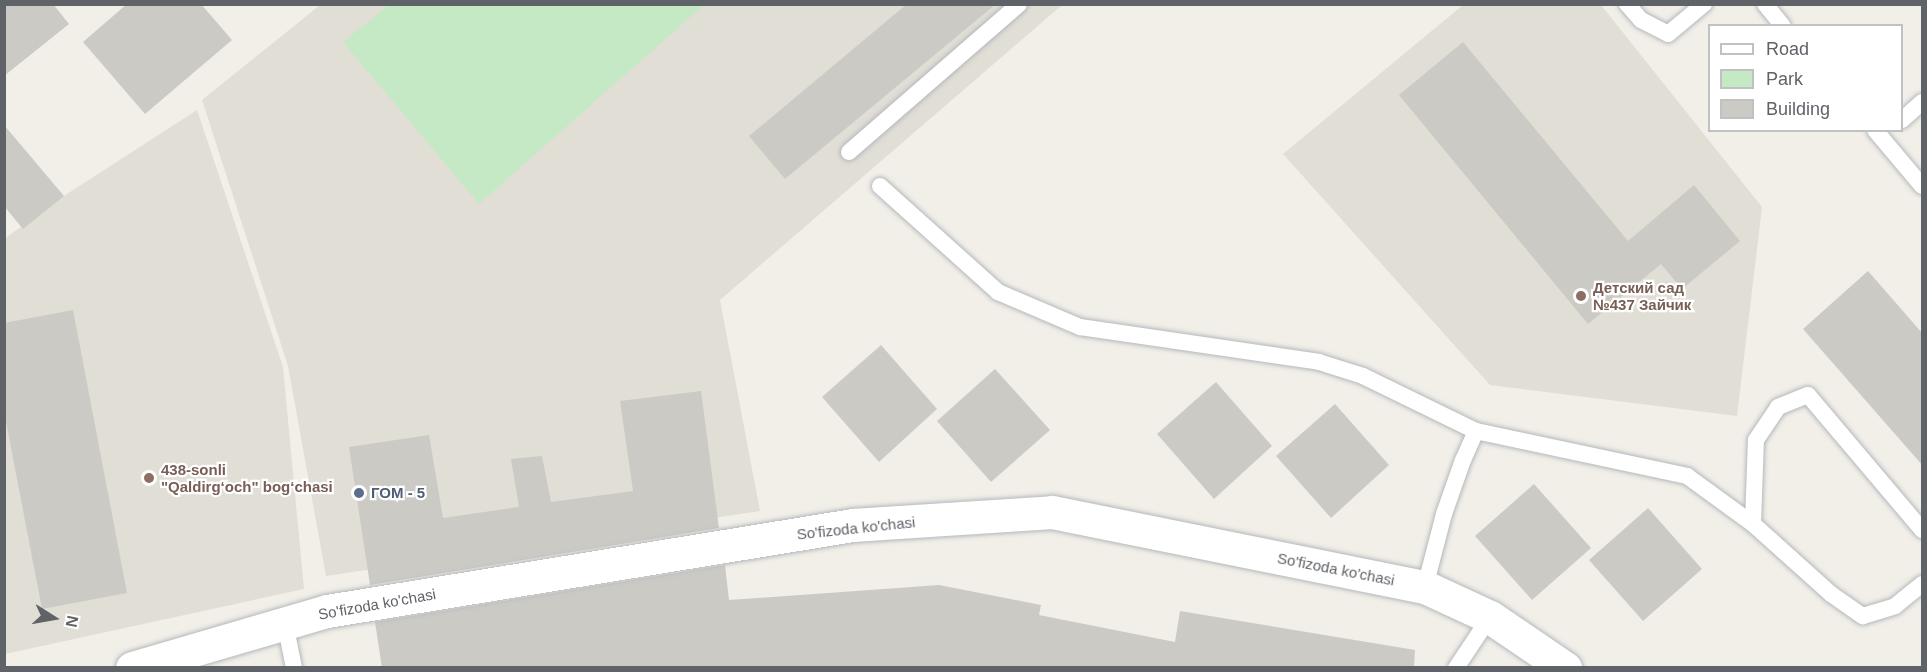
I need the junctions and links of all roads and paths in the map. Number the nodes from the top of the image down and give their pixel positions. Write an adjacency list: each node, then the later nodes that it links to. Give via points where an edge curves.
1 (1019, 4): 9 (lane)
2 (1627, 4): 3 (lane, via 1641,20 1668,34)
3 (1704, 4)
4 (1765, 4): 5 (lane)
5 (1782, 24)
6 (1923, 102): 7 (lane)
7 (1903, 119)
8 (1881, 133): 11 (lane)
9 (849, 152)
10 (880, 186): 12 (lane, via 998,292 1080,327 1318,362 1363,376)
11 (1923, 186)
12 (1476, 431): 13 (lane, via 1687,476); 16 (lane, via 1444,514)
13 (1753, 524): 14 (lane, via 1756,440 1778,407 1808,395); 15 (lane, via 1831,594 1863,616 1895,606)
14 (1923, 530)
15 (1923, 584)
16 (1425, 587): 17 (street, So'fizoda ko'chasi); 18 (street, So'fizoda ko'chasi, via 1052,512 853,525 327,611)
17 (1490, 617): 21 (lane); 22 (street, So'fizoda ko'chasi)
18 (285, 623): 19 (street, So'fizoda ko'chasi); 20 (lane)
19 (132, 668)
20 (294, 668)
21 (1456, 668)
22 (1565, 668)

